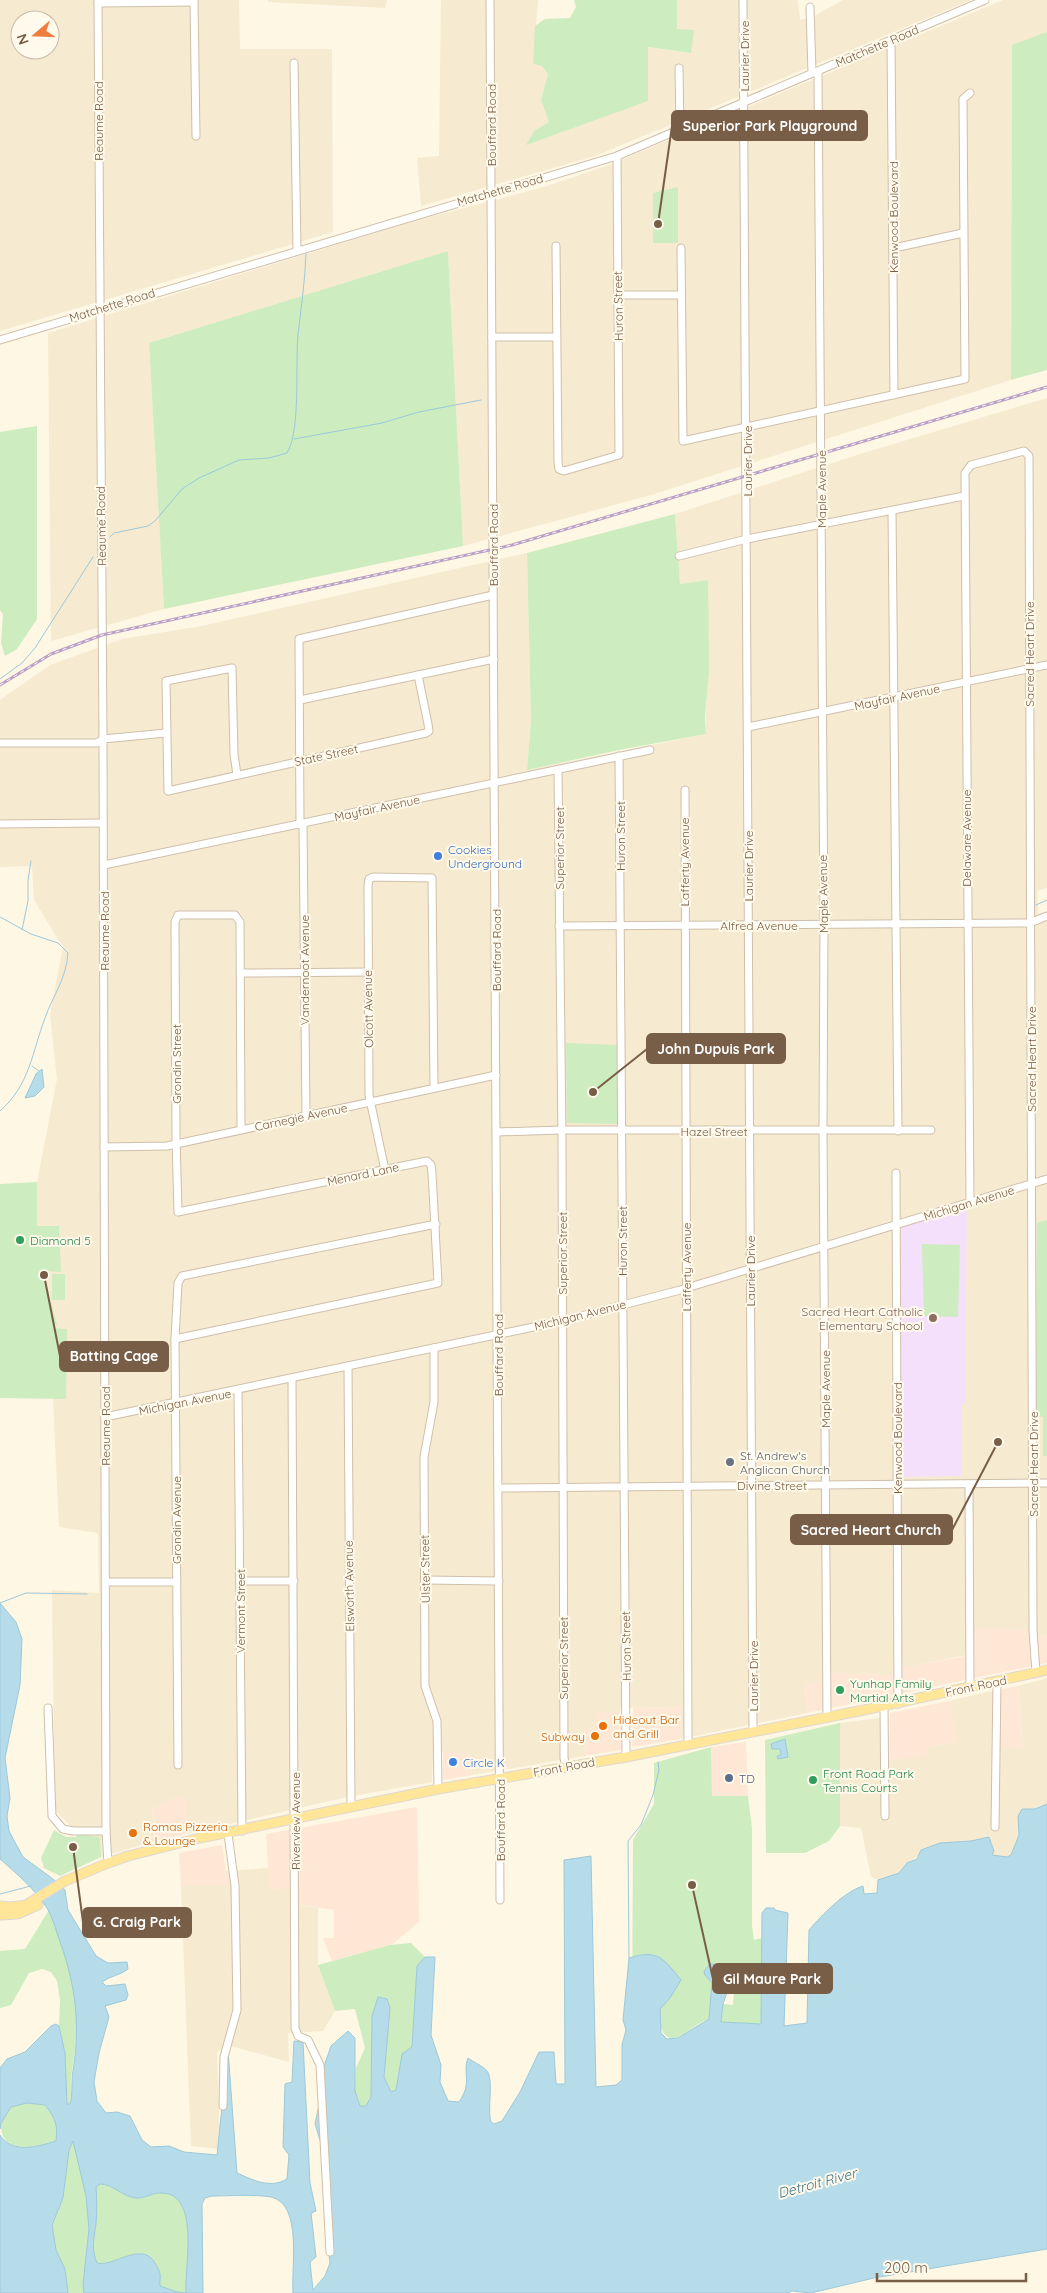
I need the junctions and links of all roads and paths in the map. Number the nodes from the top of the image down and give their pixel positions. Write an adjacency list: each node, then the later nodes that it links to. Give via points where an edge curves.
1 (490, 0): 16 (street, Bouffard Road)
2 (743, 0): 12 (street, Laurier Drive)
3 (985, 0): 7 (street, Matchette Road)
4 (194, 1): 5 (street); 14 (street)
5 (98, 2): 24 (street, Reaume Road)
6 (810, 7): 10 (street, Maple Avenue)
7 (890, 40): 10 (street, Matchette Road); 20 (street, Kenwood Boulevard)
8 (294, 63): 21 (street)
9 (679, 68): 13 (street)
10 (815, 72): 12 (street, Matchette Road); 29 (street, Maple Avenue)
11 (970, 93): 17 (street, via 963,99)
12 (744, 101): 13 (street, Matchette Road); 30 (street, Laurier Drive)
13 (680, 129): 15 (street, Matchette Road)
14 (196, 136)
15 (617, 156): 16 (street, Matchette Road); 22 (street, Huron Street)
16 (491, 192): 21 (street, Matchette Road); 25 (street, Bouffard Road)
17 (963, 233): 20 (street); 28 (street, via 965,379)
18 (556, 246): 26 (street)
19 (680, 248): 23 (street)
20 (894, 248): 28 (street, Kenwood Boulevard)
21 (297, 250): 24 (street, Matchette Road)
22 (617, 295): 23 (street); 26 (street, Huron Street, via 619,455 559,469)
23 (681, 295): 30 (street, via 682,440)
24 (99, 309): 27 (street, Matchette Road); 48 (street, Reaume Road)
25 (492, 337): 26 (street); 37 (street, Bouffard Road)
26 (556, 337)
27 (0, 340)
28 (894, 395): 29 (street)
29 (820, 411): 30 (street); 34 (street, Maple Avenue)
30 (746, 426): 35 (street, Laurier Drive)
31 (965, 473): 32 (street, Delaware Avenue); 40 (street, Sacred Heart Drive, via 971,465 1021,451 1028,456)
32 (964, 496): 33 (street); 42 (street, Delaware Avenue)
33 (892, 511): 34 (street); 43 (street)
34 (821, 525): 35 (street); 45 (street, Maple Avenue)
35 (747, 540): 36 (street); 46 (street, Laurier Drive)
36 (679, 556)
37 (493, 595): 38 (street, Bouffard Road); 44 (street, Vandernoot Avenue, via 299,638)
38 (494, 659): 41 (street); 55 (street, Bouffard Road)
39 (1047, 665): 40 (street, Mayfair Avenue)
40 (1030, 669): 42 (street, Mayfair Avenue); 62 (street, Sacred Heart Drive)
41 (418, 676): 44 (street); 52 (street, State Street, via 428,724 426,733)
42 (965, 683): 43 (street, Mayfair Avenue); 64 (street, Delaware Avenue)
43 (894, 698): 45 (street, Mayfair Avenue); 63 (street)
44 (300, 700): 52 (street, Vandernoot Avenue)
45 (821, 713): 46 (street, Mayfair Avenue); 68 (street, Maple Avenue)
46 (748, 727): 67 (street, Laurier Drive)
47 (166, 733): 48 (street); 54 (street, State Street, via 168,791); 54 (street, via 166,682 232,668)
48 (103, 739): 49 (street, via 97,743); 57 (street, Reaume Road)
49 (0, 743)
50 (650, 750): 51 (street, Mayfair Avenue)
51 (619, 756): 53 (street, Mayfair Avenue); 65 (street, Huron Street)
52 (300, 761): 54 (street, State Street); 59 (street, Vandernoot Avenue)
53 (558, 770): 55 (street, Mayfair Avenue); 69 (street, Superior Street)
54 (237, 775)
55 (495, 783): 59 (street, Mayfair Avenue); 73 (street, Bouffard Road)
56 (685, 790): 66 (street, Lafferty Avenue)
57 (103, 823): 58 (street); 60 (street, Reaume Road)
58 (0, 824)
59 (302, 824): 60 (street, Mayfair Avenue); 70 (street, Vandernoot Avenue)
60 (104, 866): 87 (street, Reaume Road)
61 (1047, 916): 62 (street, Alfred Avenue)
62 (1030, 923): 64 (street, Alfred Avenue); 91 (street, Sacred Heart Drive)
63 (897, 924): 64 (street, Alfred Avenue); 68 (street, Alfred Avenue); 84 (street)
64 (967, 924): 92 (street, Delaware Avenue)
65 (620, 925): 66 (street, Alfred Avenue); 69 (street, Alfred Avenue); 82 (street, Huron Street)
66 (684, 925): 67 (street, Alfred Avenue); 83 (street, Lafferty Avenue)
67 (749, 925): 68 (street, Alfred Avenue); 79 (street, Laurier Drive)
68 (824, 925): 80 (street, Maple Avenue)
69 (559, 926): 78 (street, Superior Street)
70 (304, 972): 71 (street); 72 (street); 76 (street, Vandernoot Avenue)
71 (368, 972): 74 (street, Olcott Avenue, via 369,879 377,876 432,878); 75 (street, Olcott Avenue, via 369,1095)
72 (241, 973): 77 (street); 86 (street, Grondin Street, via 240,922 235,915 178,915)
73 (496, 1075): 74 (street, Carnegie Avenue); 85 (street, Bouffard Road)
74 (434, 1088): 75 (street, Carnegie Avenue)
75 (372, 1102): 76 (street, Carnegie Avenue); 88 (street, Olcott Avenue)
76 (306, 1116): 77 (street, Carnegie Avenue)
77 (241, 1130): 86 (street, Carnegie Avenue)
78 (561, 1130): 82 (street, Hazel Street); 85 (street, Hazel Street); 100 (street, Superior Street)
79 (750, 1130): 80 (street, Hazel Street); 83 (street, Hazel Street); 97 (street, Laurier Drive)
80 (823, 1130): 84 (street, Hazel Street); 96 (street, Maple Avenue)
81 (930, 1130): 84 (street, Hazel Street)
82 (622, 1131): 83 (street, Hazel Street); 99 (street, Huron Street)
83 (685, 1131): 98 (street, Lafferty Avenue)
84 (898, 1131)
85 (497, 1132): 101 (street, Bouffard Road)
86 (176, 1144): 87 (street, Carnegie Avenue); 93 (street, Grondin Street)
87 (104, 1147): 108 (street, Reaume Road)
88 (385, 1170): 93 (street, Menard Lane); 94 (street, Menard Lane, via 427,1162 431,1165)
89 (896, 1173): 95 (street, Kenwood Boulevard)
90 (1047, 1180): 91 (street, Michigan Avenue)
91 (1032, 1184): 92 (street, Michigan Avenue); 109 (street, Sacred Heart Drive)
92 (970, 1203): 95 (street, Michigan Avenue)
93 (178, 1212)
94 (436, 1224): 102 (street, Grondin Avenue, via 182,1276 178,1283); 102 (street, Menard Lane, via 438,1283)
95 (898, 1225): 96 (street, Michigan Avenue); 111 (street, Kenwood Boulevard)
96 (824, 1246): 97 (street, Michigan Avenue); 114 (street, Maple Avenue)
97 (750, 1269): 98 (street, Michigan Avenue); 113 (street, Laurier Drive)
98 (686, 1288): 99 (street, Michigan Avenue); 112 (street, Lafferty Avenue)
99 (623, 1305): 100 (street, Michigan Avenue); 117 (street, Huron Street)
100 (562, 1321): 101 (street, Michigan Avenue); 116 (street, Superior Street)
101 (497, 1334): 103 (street, Michigan Avenue); 118 (street, Bouffard Road)
102 (176, 1339): 107 (street, Grondin Avenue)
103 (434, 1348): 104 (street, Michigan Avenue); 119 (street, Ulster Street, via 434,1402 424,1457)
104 (348, 1366): 105 (street, Michigan Avenue); 140 (street, Elsworth Avenue)
105 (292, 1379): 106 (street, Michigan Avenue); 121 (street, Riverview Avenue)
106 (238, 1391): 107 (street, Michigan Avenue); 120 (street, Vermont Street)
107 (176, 1403): 108 (street, Michigan Avenue); 124 (street, Grondin Avenue)
108 (105, 1417): 123 (street, Reaume Road)
109 (1033, 1483): 110 (street, Divine Street); 115 (street, Divine Street); 126 (street, Sacred Heart Drive)
110 (1047, 1483)
111 (896, 1484): 114 (street, Divine Street); 115 (street, Divine Street); 129 (street, Kenwood Boulevard)
112 (687, 1485): 113 (street, Divine Street); 117 (street, Divine Street); 134 (street, Lafferty Avenue)
113 (751, 1485): 114 (street, Divine Street); 133 (street, Laurier Drive)
114 (826, 1485): 132 (street, Maple Avenue)
115 (969, 1485): 128 (street)
116 (562, 1486): 117 (street, Divine Street); 118 (street, Divine Street); 137 (street, Superior Street)
117 (624, 1486): 135 (street, Huron Street)
118 (498, 1488): 122 (street, Bouffard Road)
119 (425, 1580): 122 (street); 139 (street, Ulster Street, via 425,1686 437,1721)
120 (240, 1581): 121 (street); 144 (street, Vermont Street)
121 (294, 1581): 142 (street, Riverview Avenue)
122 (499, 1581): 138 (street, Bouffard Road)
123 (106, 1582): 124 (street); 145 (street, Reaume Road)
124 (176, 1582): 136 (street, Grondin Avenue)
125 (1047, 1670): 126 (main road, Front Road)
126 (1036, 1673): 127 (main road, Front Road)
127 (997, 1682): 128 (main road, Front Road); 143 (street)
128 (970, 1687): 129 (main road, Front Road)
129 (898, 1704): 130 (main road, Front Road)
130 (884, 1706): 132 (main road, Front Road); 141 (street)
131 (48, 1708): 145 (street, via 52,1816 63,1829 72,1832)
132 (827, 1718): 133 (main road, Front Road)
133 (753, 1732): 134 (main road, Front Road)
134 (688, 1745): 135 (main road, Front Road)
135 (626, 1757): 137 (main road, Front Road)
136 (178, 1764)
137 (566, 1767): 138 (main road, Front Road)
138 (500, 1778): 139 (main road, Front Road); 148 (street, Bouffard Road)
139 (438, 1789): 140 (main road, Front Road)
140 (351, 1806): 142 (main road, Front Road)
141 (885, 1816)
142 (295, 1818): 144 (main road, Front Road); 151 (street, Riverview Avenue, via 295,2028 298,2036 308,2040 320,2065)
143 (995, 1827)
144 (242, 1831): 146 (main road, Front Road)
145 (106, 1832): 147 (street, Reaume Road)
146 (228, 1834): 147 (main road, Front Road); 150 (street, via 235,1886 237,2010 224,2057)
147 (108, 1863): 149 (main road, Front Road, via 36,1903)
148 (500, 1900)
149 (0, 1909)
150 (223, 2106)
151 (330, 2252)

